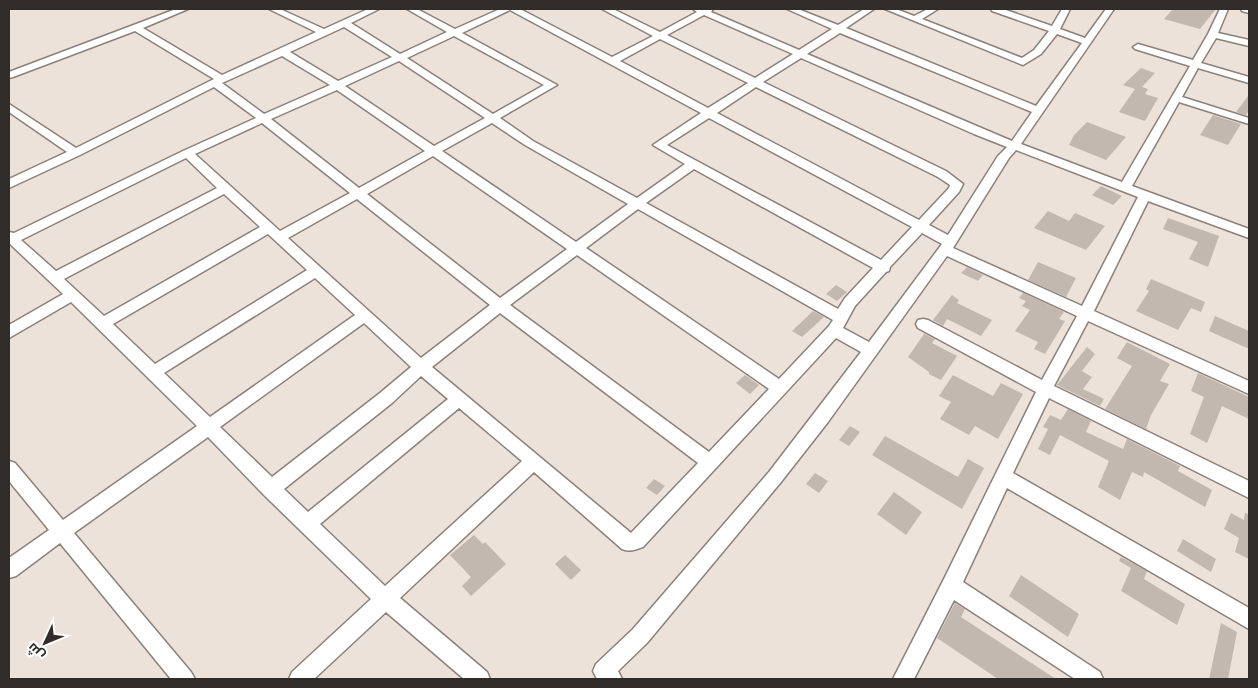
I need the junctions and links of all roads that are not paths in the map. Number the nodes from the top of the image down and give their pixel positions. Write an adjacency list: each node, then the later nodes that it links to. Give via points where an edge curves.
1 (184, 9): 21 (street)
2 (273, 9): 25 (street)
3 (375, 9): 20 (street)
4 (411, 9): 23 (street)
5 (507, 9): 23 (street)
6 (514, 9): 34 (street)
7 (606, 9): 27 (street)
8 (791, 9): 22 (street)
9 (870, 9): 22 (street)
10 (889, 9): 19 (street)
11 (934, 9): 19 (street)
12 (995, 9): 24 (street)
13 (1066, 9): 24 (street)
14 (1110, 9): 28 (street)
15 (1224, 9): 26 (street)
16 (1245, 9): 18 (street)
17 (703, 10): 27 (street); 32 (street)
18 (1249, 10)
19 (915, 19): 24 (street, via 1023,62 1034,57)
20 (344, 23): 25 (street); 33 (street)
21 (135, 27): 36 (street); 38 (street)
22 (838, 29): 32 (street); 43 (street)
23 (455, 31): 33 (street); 45 (street, via 552,85)
24 (1056, 31): 28 (street)
25 (323, 32): 31 (street)
26 (1214, 34): 29 (street); 35 (street)
27 (662, 35): 34 (street); 39 (street)
28 (1086, 42): 43 (street)
29 (1249, 43)
30 (1138, 46): 35 (street)
31 (283, 52): 38 (street); 40 (street)
32 (800, 55): 39 (street); 48 (street)
33 (399, 56): 40 (street); 45 (street)
34 (613, 61): 44 (street)
35 (1195, 64): 37 (street); 41 (street)
36 (9, 75)
37 (1249, 80)
38 (219, 81): 46 (street); 50 (street)
39 (758, 82): 44 (street); 59 (street, via 954,181 957,184 955,189)
40 (337, 85): 46 (street); 49 (street)
41 (1176, 98): 47 (street); 54 (street)
42 (9, 107): 50 (street)
43 (1038, 111): 48 (street)
44 (710, 112): 52 (street, via 659,145); 59 (street)
45 (492, 118): 49 (street); 58 (street)
46 (264, 119): 51 (street); 56 (street)
47 (1249, 121)
48 (1014, 146): 54 (street); 63 (street, via 1004,156)
49 (432, 150): 56 (street); 64 (street)
50 (76, 153): 53 (street)
51 (187, 153): 55 (street); 62 (street)
52 (694, 164): 58 (street); 65 (street)
53 (9, 184)
54 (1125, 187): 57 (street)
55 (226, 188): 60 (street); 67 (street)
56 (358, 193): 60 (street); 69 (street)
57 (1145, 195): 61 (street); 70 (street)
58 (638, 202): 64 (street); 73 (street)
59 (920, 226): 63 (street); 65 (street)
60 (274, 233): 66 (street); 72 (street)
61 (1249, 234)
62 (10, 238): 67 (street)
63 (948, 246): 70 (street); 76 (street)
64 (577, 249): 69 (street); 79 (street)
65 (884, 268): 73 (street, via 850,302)
66 (316, 271): 71 (street); 78 (street)
67 (54, 278): 68 (street)
68 (72, 295): 72 (street); 75 (street)
69 (500, 305): 77 (street); 85 (street)
70 (1085, 314): 80 (street); 81 (street)
71 (364, 316): 77 (street); 83 (street)
72 (103, 323): 78 (street)
73 (837, 324): 76 (street); 79 (street)
74 (923, 324): 81 (street)
75 (9, 332)
76 (871, 351): 96 (street, via 754,501)
77 (421, 367): 82 (street); 88 (street)
78 (154, 372): 83 (street)
79 (779, 387): 85 (street)
80 (1249, 388)
81 (1045, 389): 87 (street); 89 (street)
82 (458, 400): 84 (street); 90 (street)
83 (209, 428): 88 (street); 91 (street)
84 (534, 461): 85 (street, via 629,543 636,541); 94 (street)
85 (708, 462)
86 (9, 468): 91 (street)
87 (1004, 477): 93 (street); 95 (street)
88 (270, 489): 90 (street)
89 (1249, 490)
90 (306, 524): 94 (street)
91 (61, 532): 92 (street); 97 (street)
92 (9, 569)
93 (951, 586): 100 (street); 101 (street)
94 (387, 598): 98 (street); 99 (street)
95 (1249, 619)
96 (604, 676)
97 (184, 679)
98 (299, 679)
99 (480, 679)
100 (903, 679)
101 (1093, 679)

